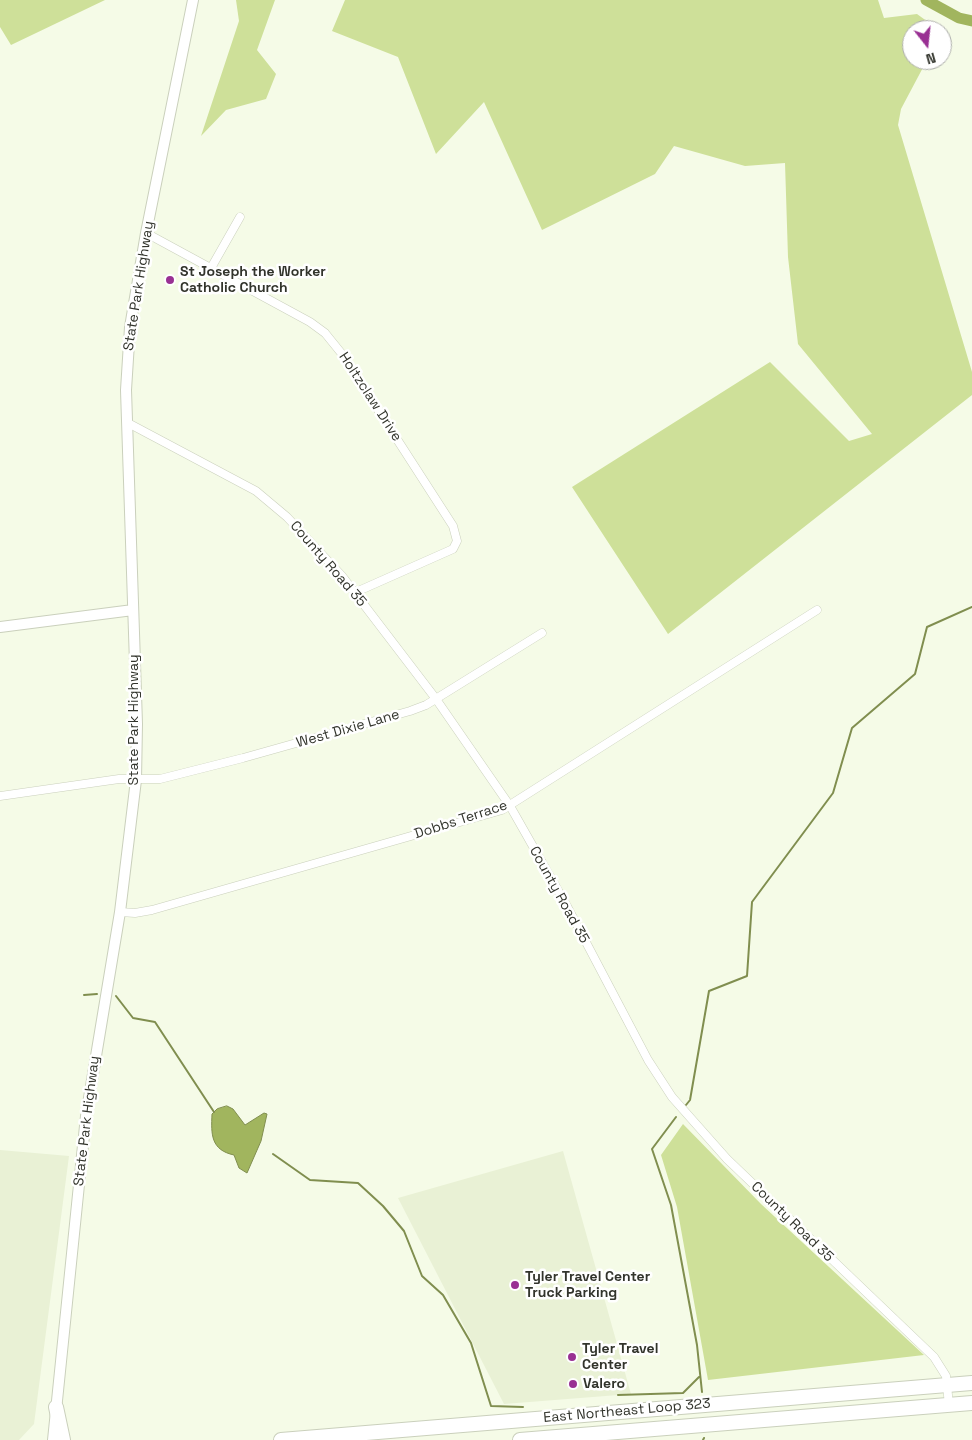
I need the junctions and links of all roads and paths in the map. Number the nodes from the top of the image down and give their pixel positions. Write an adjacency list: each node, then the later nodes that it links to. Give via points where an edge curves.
1 (193, 0): 3 (main road, State Park Highway)
2 (240, 217): 4 (street)
3 (146, 233): 4 (street, Holtzclaw Drive); 5 (main road, State Park Highway, via 130,327 126,390)
4 (211, 268): 6 (street, Holtzclaw Drive, via 326,333 454,526 457,541 452,549)
5 (128, 423): 6 (street, County Road 35, via 244,484 267,500 294,524); 7 (main road, State Park Highway)
6 (356, 592): 11 (street, County Road 35)
7 (132, 610): 9 (main road); 12 (main road, State Park Highway)
8 (817, 610): 14 (street, Dobbs Terrace)
9 (0, 627)
10 (542, 633): 11 (street, West Dixie Lane)
11 (436, 699): 12 (street, West Dixie Lane, via 418,709 243,758 160,779); 14 (street, County Road 35)
12 (136, 780): 13 (street, West Dixie Lane, via 119,779); 15 (main road, State Park Highway)
13 (0, 796)
14 (510, 806): 15 (street, Dobbs Terrace, via 152,910); 17 (street, County Road 35, via 648,1060 672,1098 727,1159 934,1357)
15 (120, 912): 20 (main road, State Park Highway, via 86,1116)
16 (972, 1383): 17 (highway, East Northeast Loop 323)
17 (948, 1385): 19 (street, County Road 35); 21 (highway, East Northeast Loop 323)
18 (972, 1403): 19 (highway, East Northeast Loop 323)
19 (949, 1405): 23 (highway, East Northeast Loop 323)
20 (56, 1407): 24 (main road, State Park Highway); 25 (highway)
21 (534, 1419): 22 (highway, East Northeast Loop 323); 23 (highway)
22 (385, 1436): 26 (highway, East Northeast Loop 323)
23 (536, 1439): 27 (highway, East Northeast Loop 323)
24 (53, 1440)
25 (63, 1440)
26 (281, 1440)
27 (520, 1440)

